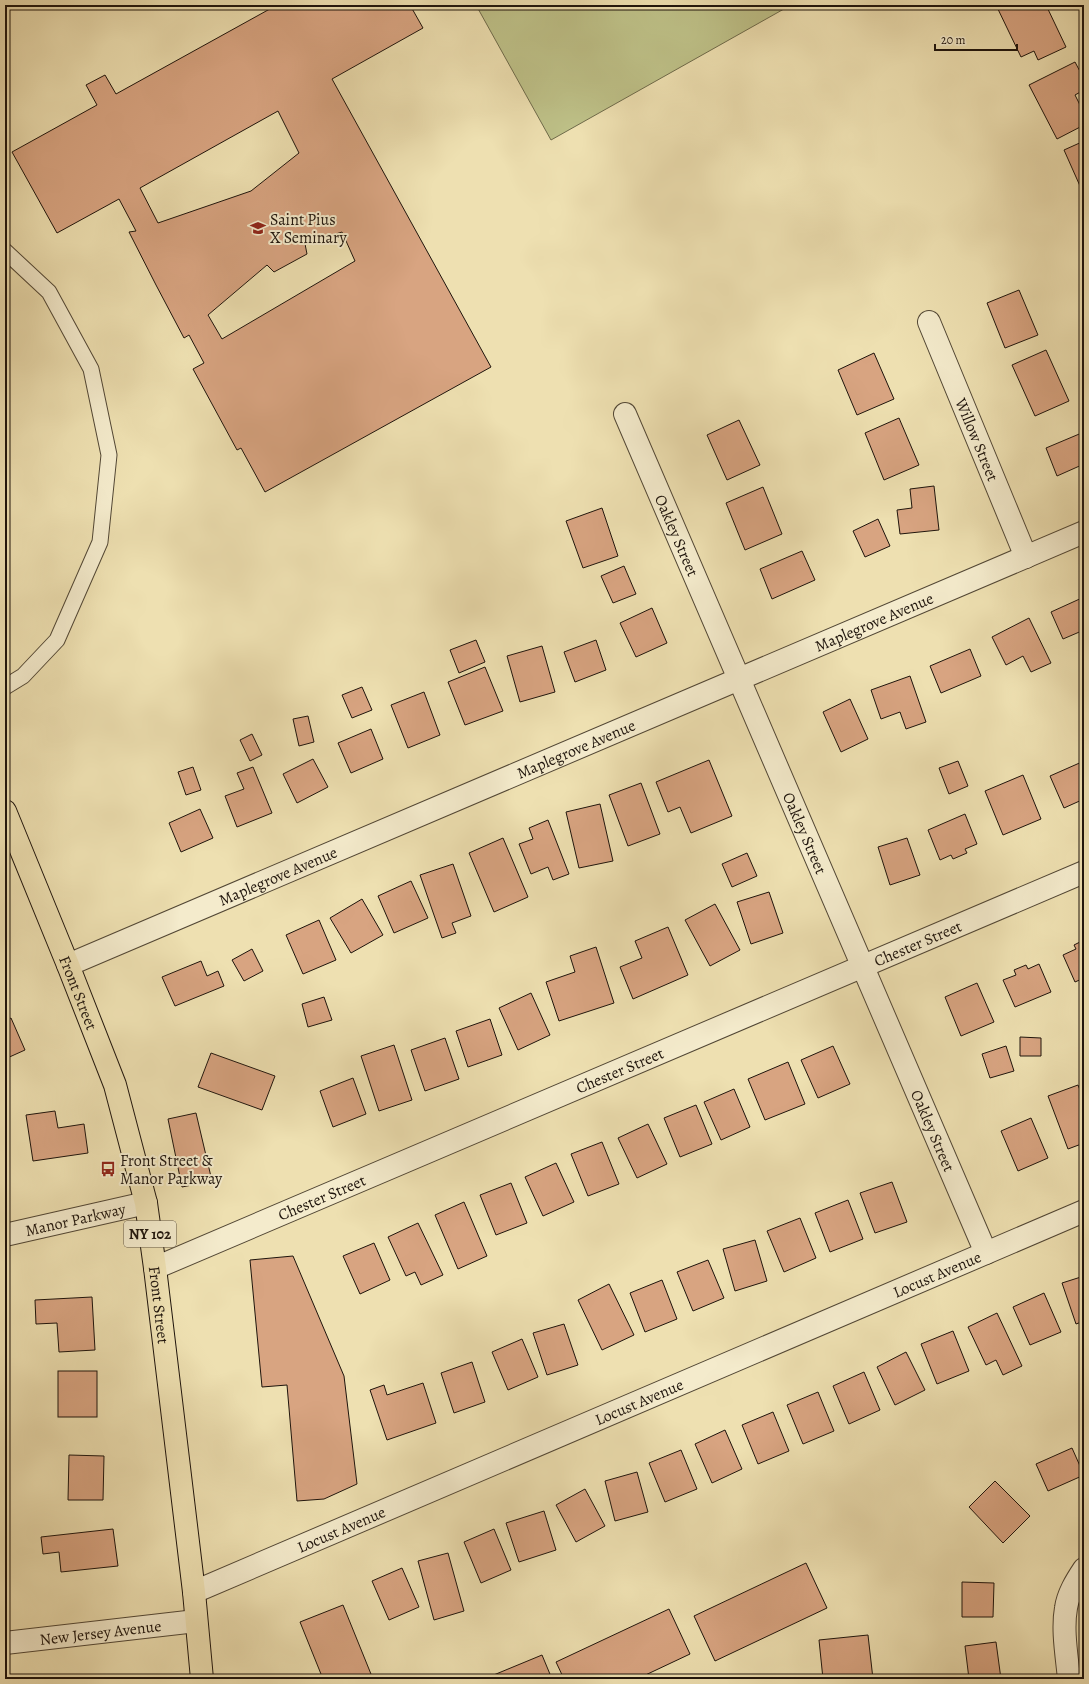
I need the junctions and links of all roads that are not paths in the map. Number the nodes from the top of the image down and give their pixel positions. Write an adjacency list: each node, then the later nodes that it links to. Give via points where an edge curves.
1 (5, 251): 7 (lane, via 49,292 91,369 109,455 100,542 57,640 23,676)
2 (929, 322): 5 (street, Willow Street)
3 (625, 414): 6 (street, Oakley Street)
4 (1084, 532): 5 (street, Maplegrove Avenue)
5 (1026, 557): 6 (street, Maplegrove Avenue)
6 (740, 680): 10 (street, Maplegrove Avenue); 11 (street, Oakley Street)
7 (5, 687)
8 (5, 811): 10 (main road, Front Street / NY 102)
9 (1084, 872): 11 (street, Chester Street)
10 (68, 965): 12 (main road, Front Street / NY 102, via 115,1085)
11 (862, 967): 15 (street, Oakley Street); 16 (street, Chester Street)
12 (146, 1203): 14 (street, Manor Parkway); 16 (main road, Front Street / NY 102)
13 (1084, 1211): 15 (street, Locust Avenue)
14 (5, 1235)
15 (986, 1253): 18 (street, Locust Avenue)
16 (155, 1268): 18 (main road, Front Street / NY 102)
17 (1084, 1569): 22 (street, via 1074,1584 1066,1608 1065,1647)
18 (194, 1592): 19 (main road, Front Street / NY 102)
19 (196, 1622): 20 (street, New Jersey Avenue); 21 (main road, Front Street / NY 102)
20 (5, 1643)
21 (202, 1679)
22 (1069, 1679)

